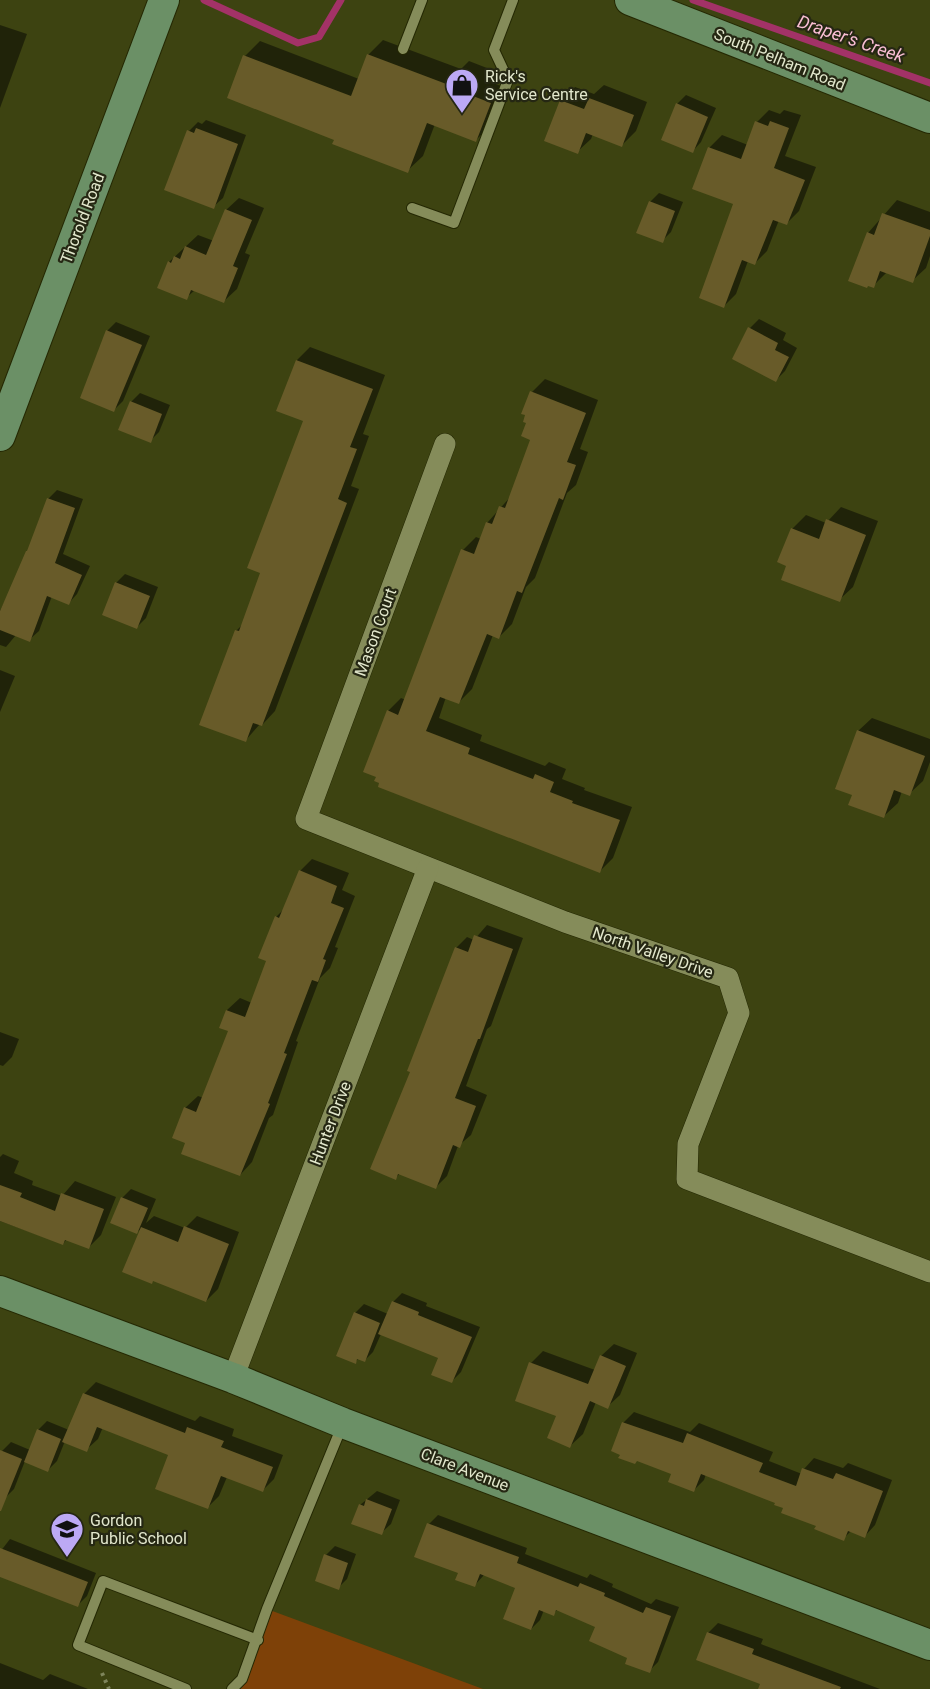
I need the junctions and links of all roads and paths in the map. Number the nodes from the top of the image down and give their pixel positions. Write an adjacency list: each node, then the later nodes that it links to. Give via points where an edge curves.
1 (164, 0): 8 (street, Thorold Road)
2 (422, 0): 5 (lane)
3 (513, 0): 7 (lane, via 494,50 508,80 454,223)
4 (630, 0): 6 (street, South Pelham Road)
5 (403, 49)
6 (930, 118)
7 (412, 208)
8 (0, 436)
9 (445, 444): 10 (street, Mason Court)
10 (306, 819): 11 (street, North Valley Drive)
11 (428, 868): 12 (street, North Valley Drive, via 565,922 728,978 739,1014 688,1144 687,1179); 14 (street, Hunter Drive)
12 (930, 1272)
13 (0, 1291): 14 (street, Clare Avenue)
14 (233, 1378): 15 (street, Clare Avenue)
15 (343, 1423): 16 (lane); 17 (street, Clare Avenue)
16 (258, 1640): 18 (lane, via 103,1581 78,1645); 19 (lane, via 242,1679)
17 (930, 1645)
18 (186, 1689)
19 (232, 1689)

